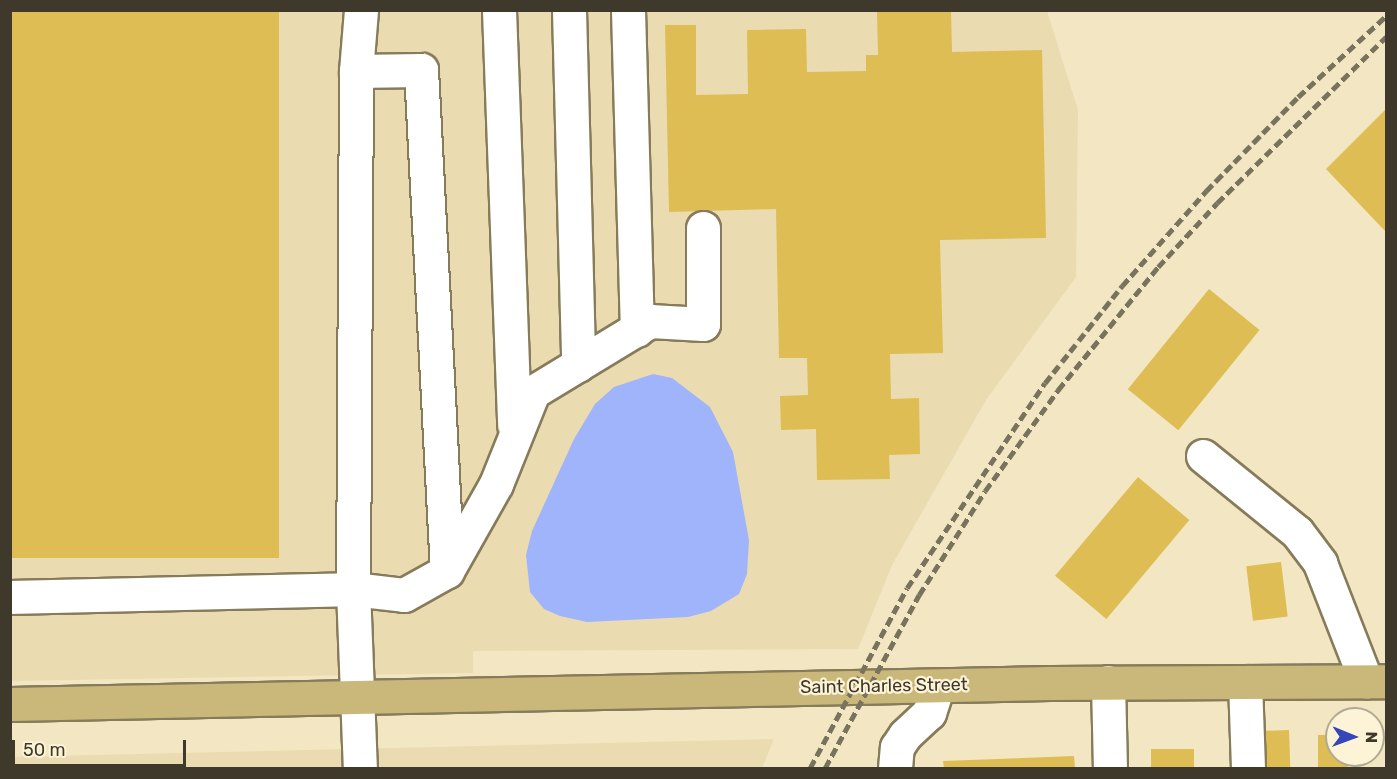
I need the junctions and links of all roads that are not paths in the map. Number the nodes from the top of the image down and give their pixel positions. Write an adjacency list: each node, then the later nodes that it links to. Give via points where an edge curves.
1 (361, 10): 5 (lane)
2 (499, 10): 9 (lane)
3 (569, 10): 8 (lane)
4 (628, 10): 7 (lane)
5 (356, 71): 11 (lane, via 421,70); 12 (lane)
6 (703, 228): 7 (lane, via 703,324 651,321)
7 (637, 330): 8 (lane)
8 (578, 365): 9 (lane, via 533,392)
9 (514, 439): 11 (lane, via 496,484)
10 (1203, 456): 14 (lane, via 1298,532 1320,563)
11 (447, 571): 12 (lane, via 404,595)
12 (353, 589): 13 (lane); 18 (lane)
13 (10, 597)
14 (1376, 681): 16 (main road, Saint Charles Street)
15 (1108, 682): 16 (main road, Saint Charles Street); 17 (main road, Saint Charles Street); 22 (lane)
16 (1245, 682): 23 (lane)
17 (938, 686): 18 (main road, Saint Charles Street); 21 (lane, via 929,713 904,735 897,747)
18 (371, 694): 19 (main road, Saint Charles Street); 20 (lane)
19 (10, 704)
20 (360, 768)
21 (895, 768)
22 (1110, 768)
23 (1248, 768)

